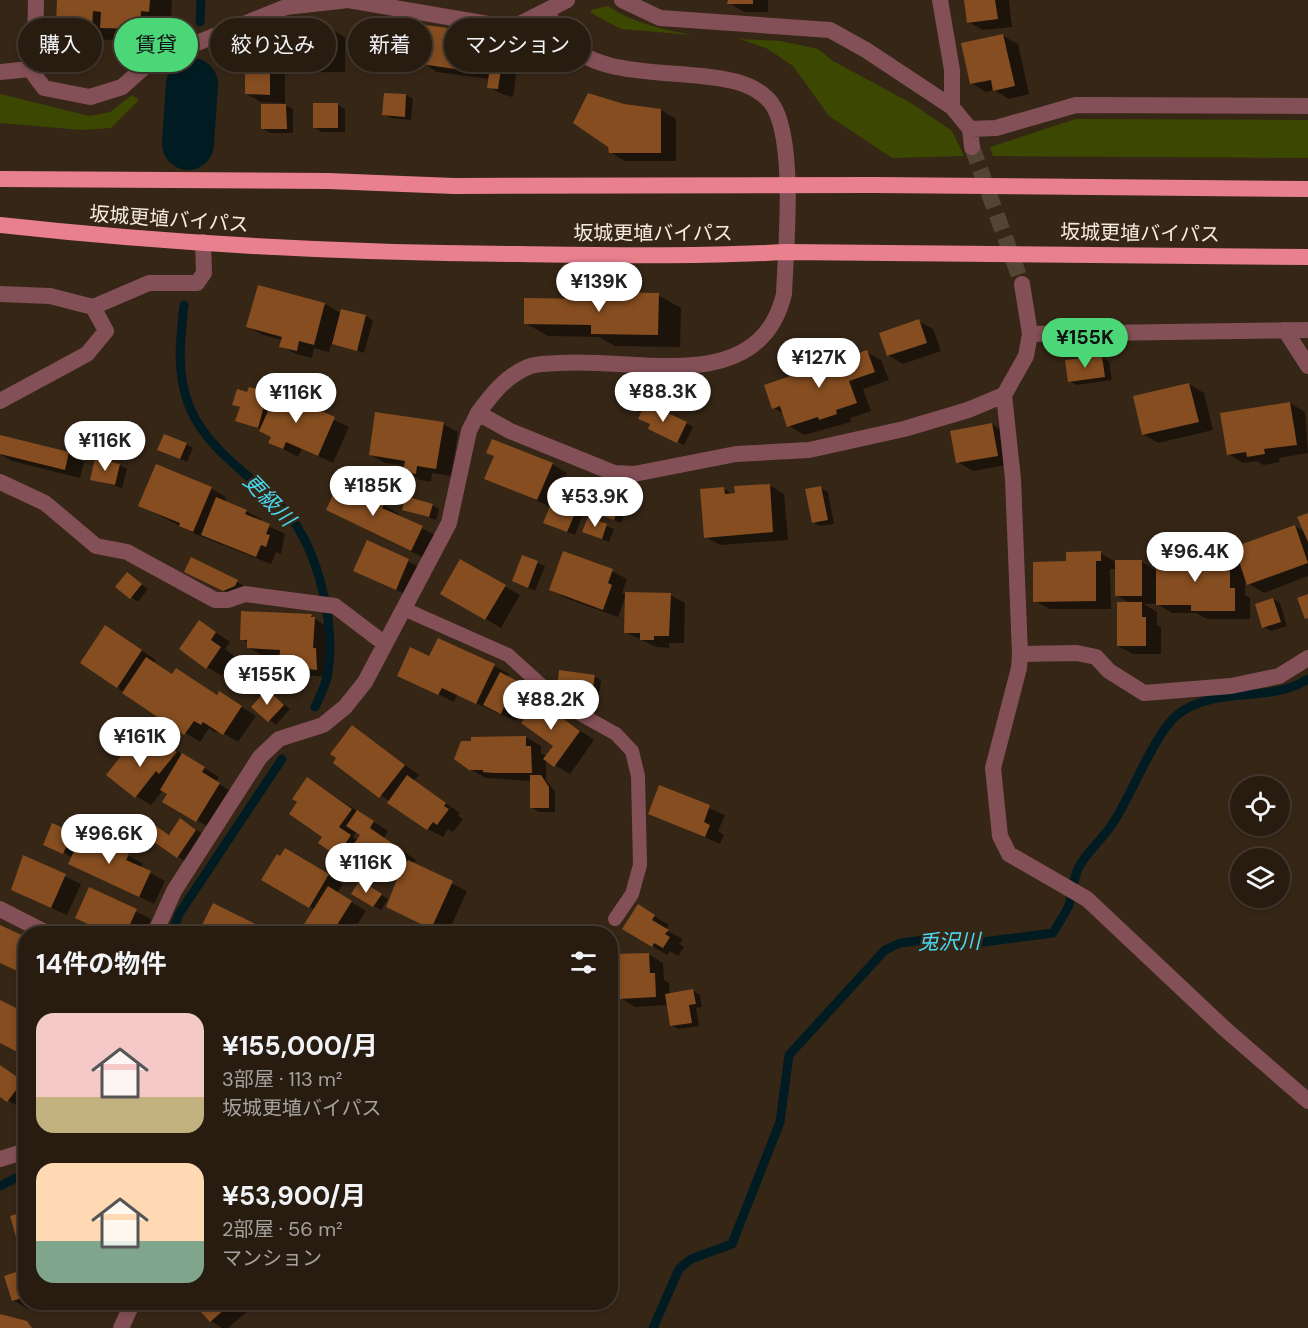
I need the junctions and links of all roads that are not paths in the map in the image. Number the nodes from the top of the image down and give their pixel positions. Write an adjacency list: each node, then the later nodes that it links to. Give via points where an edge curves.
1 (36, 0): 7 (street)
2 (348, 0): 6 (street, via 512,28); 10 (street, via 286,7 150,62 122,87 90,98 44,88)
3 (567, 0): 6 (street)
4 (622, 0): 12 (street, via 660,18 830,30)
5 (940, 0): 12 (street, via 952,70)
6 (546, 6): 16 (street, via 560,36 601,64 737,80 764,93 775,110 785,140)
7 (36, 18)
8 (18, 70): 9 (street)
9 (0, 72)
10 (32, 72)
11 (1308, 106): 13 (street, via 1076,105 996,128)
12 (952, 107): 13 (street)
13 (970, 129): 14 (street)
14 (972, 147)
15 (0, 179): 16 (highway, 坂城更埴バイパス)
16 (786, 186): 17 (highway, 坂城更埴バイパス); 20 (street)
17 (1308, 189)
18 (0, 225): 19 (highway, 坂城更埴バイパス, via 118,238)
19 (203, 242): 20 (highway, 坂城更埴バイパス, via 385,253 702,256); 24 (street, via 204,273 197,283 149,283)
20 (786, 252): 21 (highway, 坂城更埴バイパス); 31 (street, via 780,313 754,348 730,360 696,365 572,362 529,366 498,386)
21 (1308, 257)
22 (1022, 284): 27 (street)
23 (0, 294): 24 (street, via 50,296)
24 (93, 307): 30 (street, via 106,331 87,354)
25 (1285, 330): 26 (street); 27 (street); 28 (street)
26 (1308, 330)
27 (1030, 334): 29 (street, via 1026,356)
28 (1308, 366)
29 (1004, 395): 31 (street, via 904,429 809,450 736,454 634,474 614,473 510,431); 35 (street, via 1013,479)
30 (0, 401)
31 (478, 412): 33 (street, via 469,431 449,523)
32 (0, 482): 34 (street, via 45,503 96,546 127,552 216,600 245,594 335,606)
33 (404, 609): 34 (street); 38 (lane, via 508,655 562,704 616,734 632,751 638,776 640,865 632,894)
34 (385, 644): 40 (street, via 345,707 323,725 279,739 260,757 174,891)
35 (1020, 654): 36 (street, via 1077,653 1095,657 1144,693 1231,686 1279,676); 41 (street, via 993,768 1000,836 1009,854 1083,897)
36 (1308, 658)
37 (0, 909): 39 (street)
38 (615, 919)
39 (33, 926)
40 (158, 926)
41 (1308, 1101)
42 (18, 1153): 43 (street)
43 (0, 1159)
44 (129, 1310): 45 (street)
45 (121, 1328)

